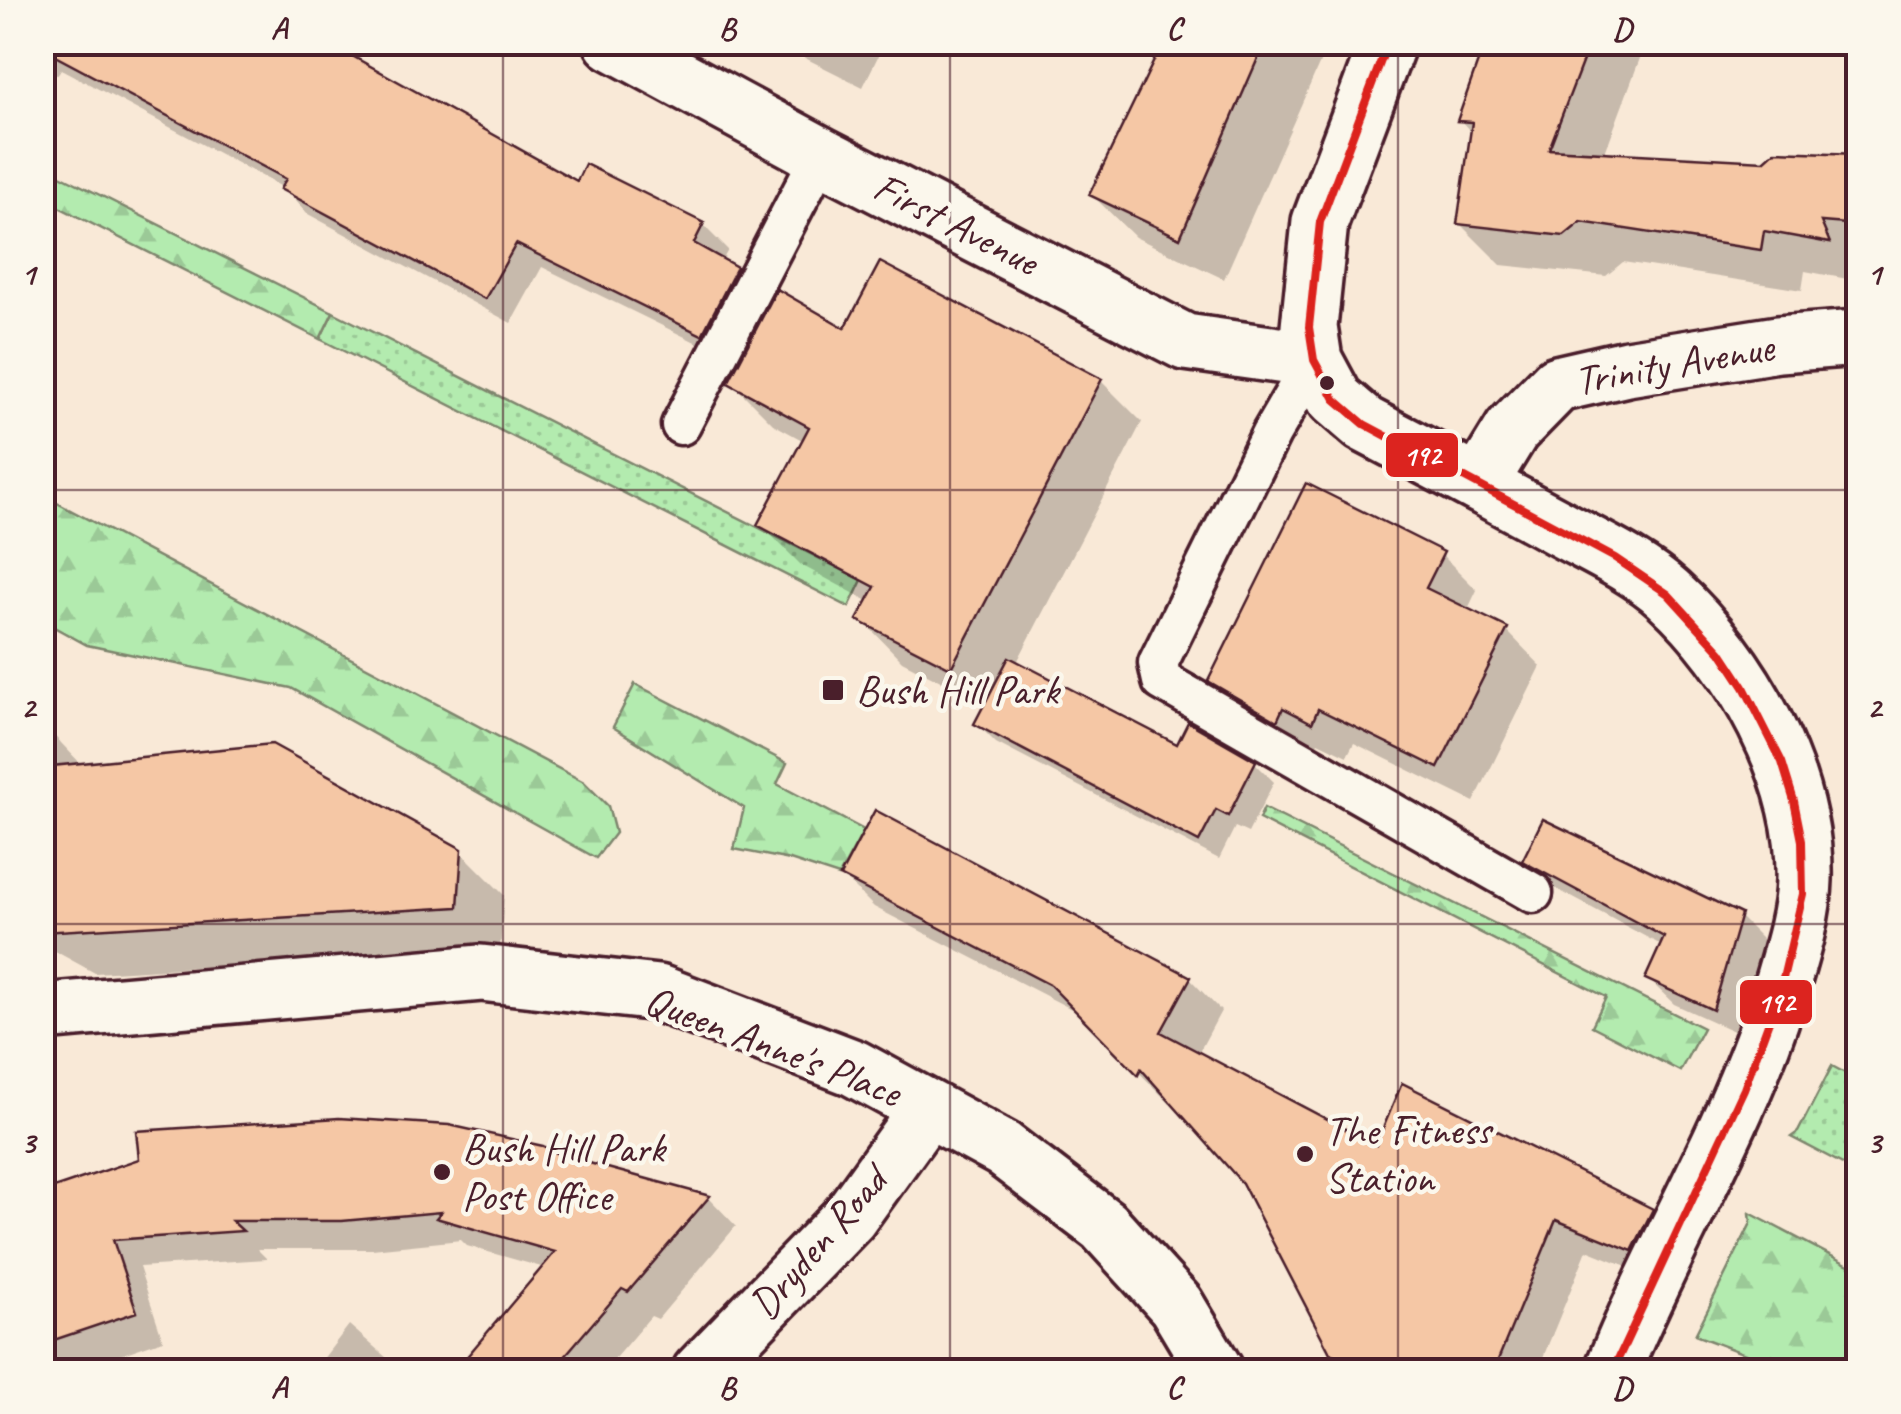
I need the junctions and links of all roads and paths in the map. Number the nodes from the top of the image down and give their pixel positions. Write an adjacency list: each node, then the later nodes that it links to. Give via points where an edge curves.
1 (612, 42): 3 (street, First Avenue)
2 (1388, 42): 5 (street, via 1320,222 1309,327)
3 (821, 155): 5 (street, First Avenue, via 1185,342); 6 (lane)
4 (1858, 338): 7 (street, Trinity Avenue, via 1778,344 1557,384 1512,430)
5 (1314, 360): 7 (street, via 1335,400 1364,424); 8 (lane, via 1158,663 1162,680)
6 (681, 424)
7 (1479, 484): 13 (street, via 1666,592 1713,642 1753,698 1780,758 1798,824 1804,880 1769,1025)
8 (1533, 893)
9 (42, 1012): 10 (street, Queen Anne's Place, via 480,973 658,993 854,1068)
10 (928, 1108): 11 (street, Dryden Road, via 849,1218); 12 (street, Queen Anne's Place, via 1003,1149 1104,1226 1176,1305)
11 (700, 1372)
12 (1216, 1372)
13 (1612, 1372)

